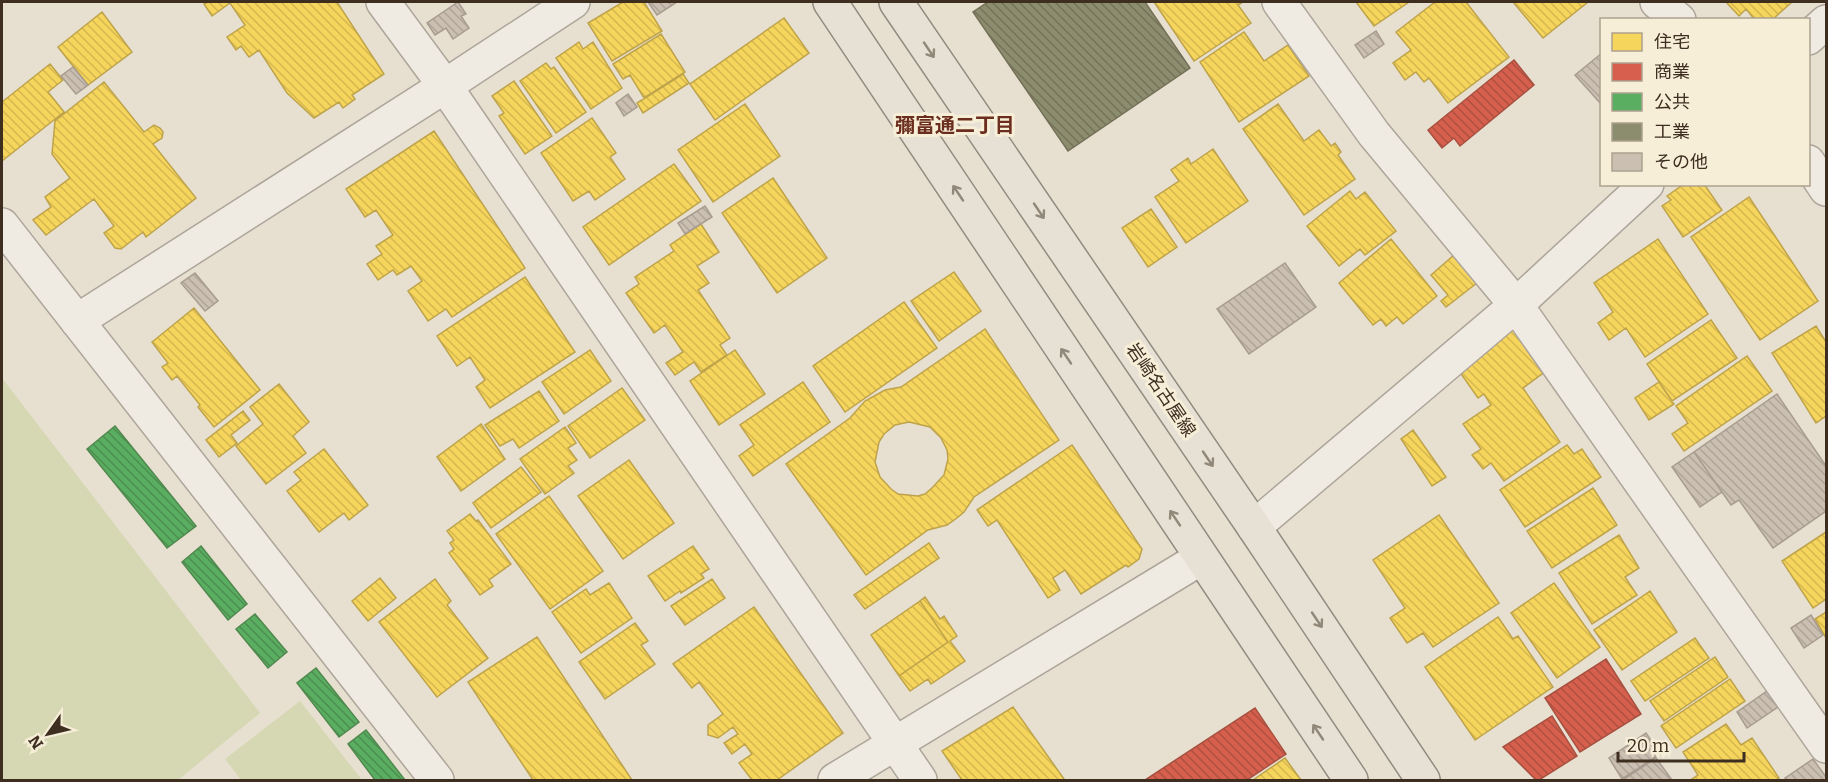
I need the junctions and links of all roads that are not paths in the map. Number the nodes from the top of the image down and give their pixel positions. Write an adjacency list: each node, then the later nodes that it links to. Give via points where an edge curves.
1 (383, 2): 10 (street)
2 (573, 2): 10 (street)
3 (830, 2): 18 (main road, one-way to 3)
4 (896, 2): 17 (main road, 岩崎名古屋線, one-way to 17)
5 (1279, 2): 15 (street, via 1374,134)
6 (1657, 2): 7 (street)
7 (1677, 18)
8 (1827, 22): 9 (street)
9 (1810, 37)
10 (445, 86): 16 (street); 19 (street)
11 (1810, 164): 13 (street)
12 (1645, 186): 15 (street)
13 (1827, 189)
14 (2, 225): 16 (street)
15 (1516, 305): 17 (street); 20 (street)
16 (77, 321): 21 (street)
17 (1254, 527): 25 (main road, 岩崎名古屋線, one-way to 25)
18 (1201, 558): 19 (street); 24 (main road, one-way to 18)
19 (894, 743): 22 (street); 23 (street)
20 (1827, 746)
21 (437, 780)
22 (835, 780)
23 (920, 780)
24 (1351, 780)
25 (1423, 780)

